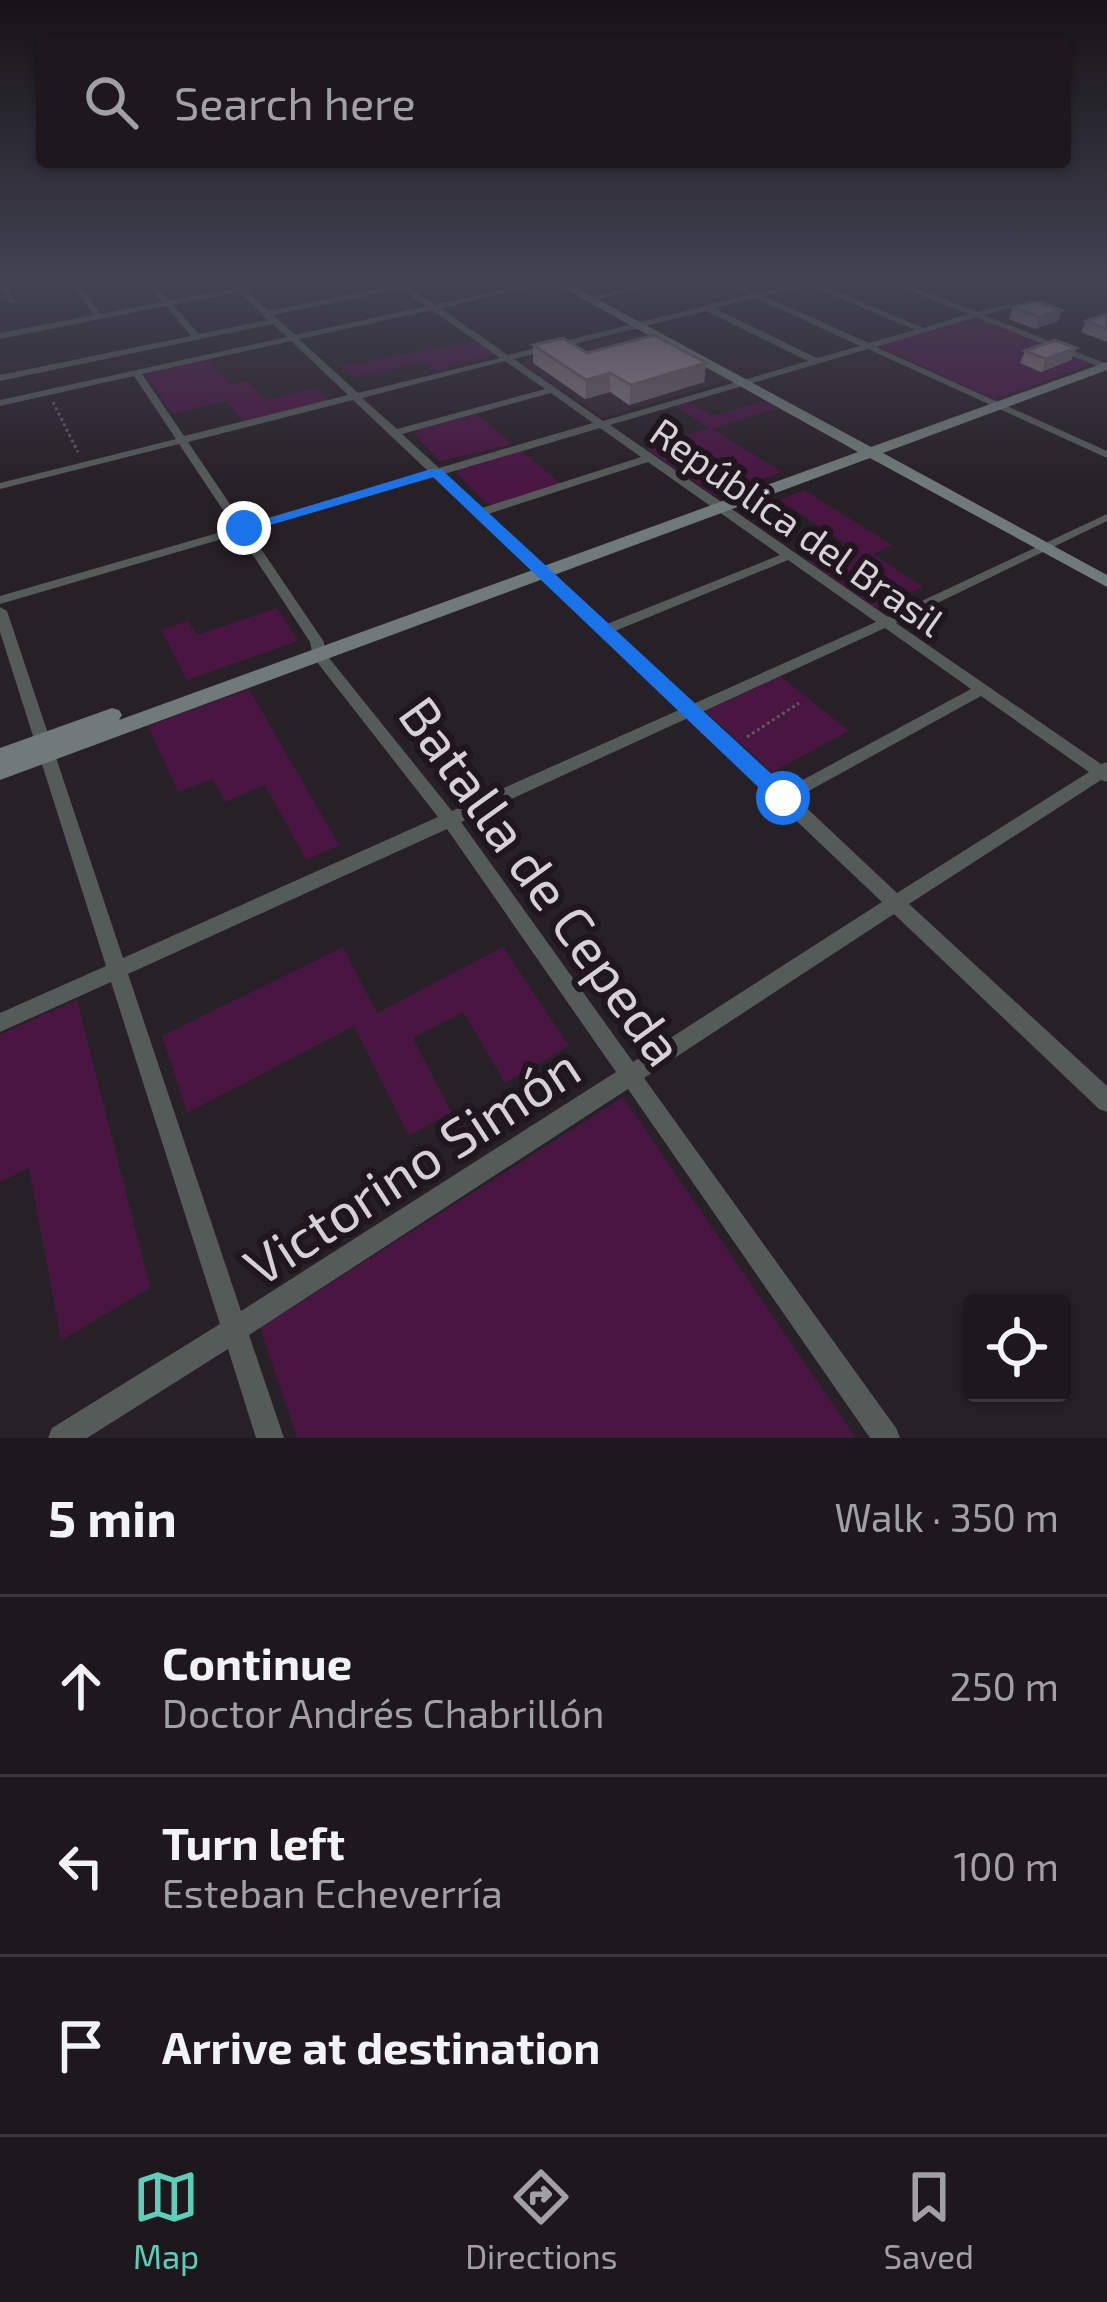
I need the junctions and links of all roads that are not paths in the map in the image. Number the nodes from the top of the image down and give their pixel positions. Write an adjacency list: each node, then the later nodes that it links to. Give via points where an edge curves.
1 (139, 349): 15 (street)
2 (243, 349): 14 (street)
3 (306, 349): 18 (street)
4 (494, 349): 11 (street, República del Brasil)
5 (542, 349): 11 (street)
6 (680, 349): 16 (main road)
7 (791, 349): 12 (street)
8 (858, 349): 12 (street)
9 (876, 349): 20 (street)
10 (1064, 349): 13 (street)
11 (507, 358): 17 (street, República del Brasil); 18 (street)
12 (815, 361): 16 (street)
13 (1106, 366): 20 (main road)
14 (136, 372): 19 (street); 23 (street, Batalla de Cepeda)
15 (0, 378)
16 (740, 383): 21 (street); 24 (main road)
17 (552, 390): 21 (street, República del Brasil); 22 (street)
18 (355, 396): 22 (street); 23 (street)
19 (0, 404)
20 (998, 405): 24 (main road); 25 (street)
21 (600, 423): 26 (street, República del Brasil); 27 (street)
22 (394, 433): 27 (street)
23 (182, 440): 28 (street); 32 (street, Batalla de Cepeda)
24 (868, 451): 29 (main road); 33 (main road)
25 (1107, 454)
26 (649, 458): 29 (street, República del Brasil); 30 (street)
27 (436, 472): 30 (street); 32 (street)
28 (0, 485)
29 (719, 506): 34 (street, República del Brasil); 35 (main road)
30 (479, 512): 35 (street)
31 (1107, 517): 33 (street)
32 (244, 528): 37 (street); 41 (street, Batalla de Cepeda)
33 (1043, 547): 36 (main road); 39 (street)
34 (788, 556): 39 (street, República del Brasil); 40 (street)
35 (539, 570): 40 (street); 41 (main road)
36 (1107, 583)
37 (0, 601)
38 (0, 611): 44 (street)
39 (885, 623): 42 (street, República del Brasil); 43 (street)
40 (604, 630): 43 (street)
41 (318, 648): 44 (main road); 49 (street, Batalla de Cepeda)
42 (980, 690): 47 (street, República del Brasil); 48 (street)
43 (691, 711): 48 (street); 49 (street)
44 (43, 748): 45 (main road); 46 (main road); 51 (street)
45 (0, 756)
46 (0, 772)
47 (1105, 772): 50 (street, Victorino Simón)
48 (783, 798): 50 (street)
49 (450, 820): 51 (street); 53 (street, Batalla de Cepeda)
50 (893, 901): 53 (street, Victorino Simón); 54 (street)
51 (118, 969): 52 (street); 55 (street)
52 (0, 1023)
53 (632, 1077): 55 (street, Victorino Simón); 58 (street, Batalla de Cepeda)
54 (1107, 1102)
55 (235, 1331): 56 (street, Victorino Simón); 57 (street)
56 (62, 1438)
57 (270, 1438)
58 (886, 1438)

